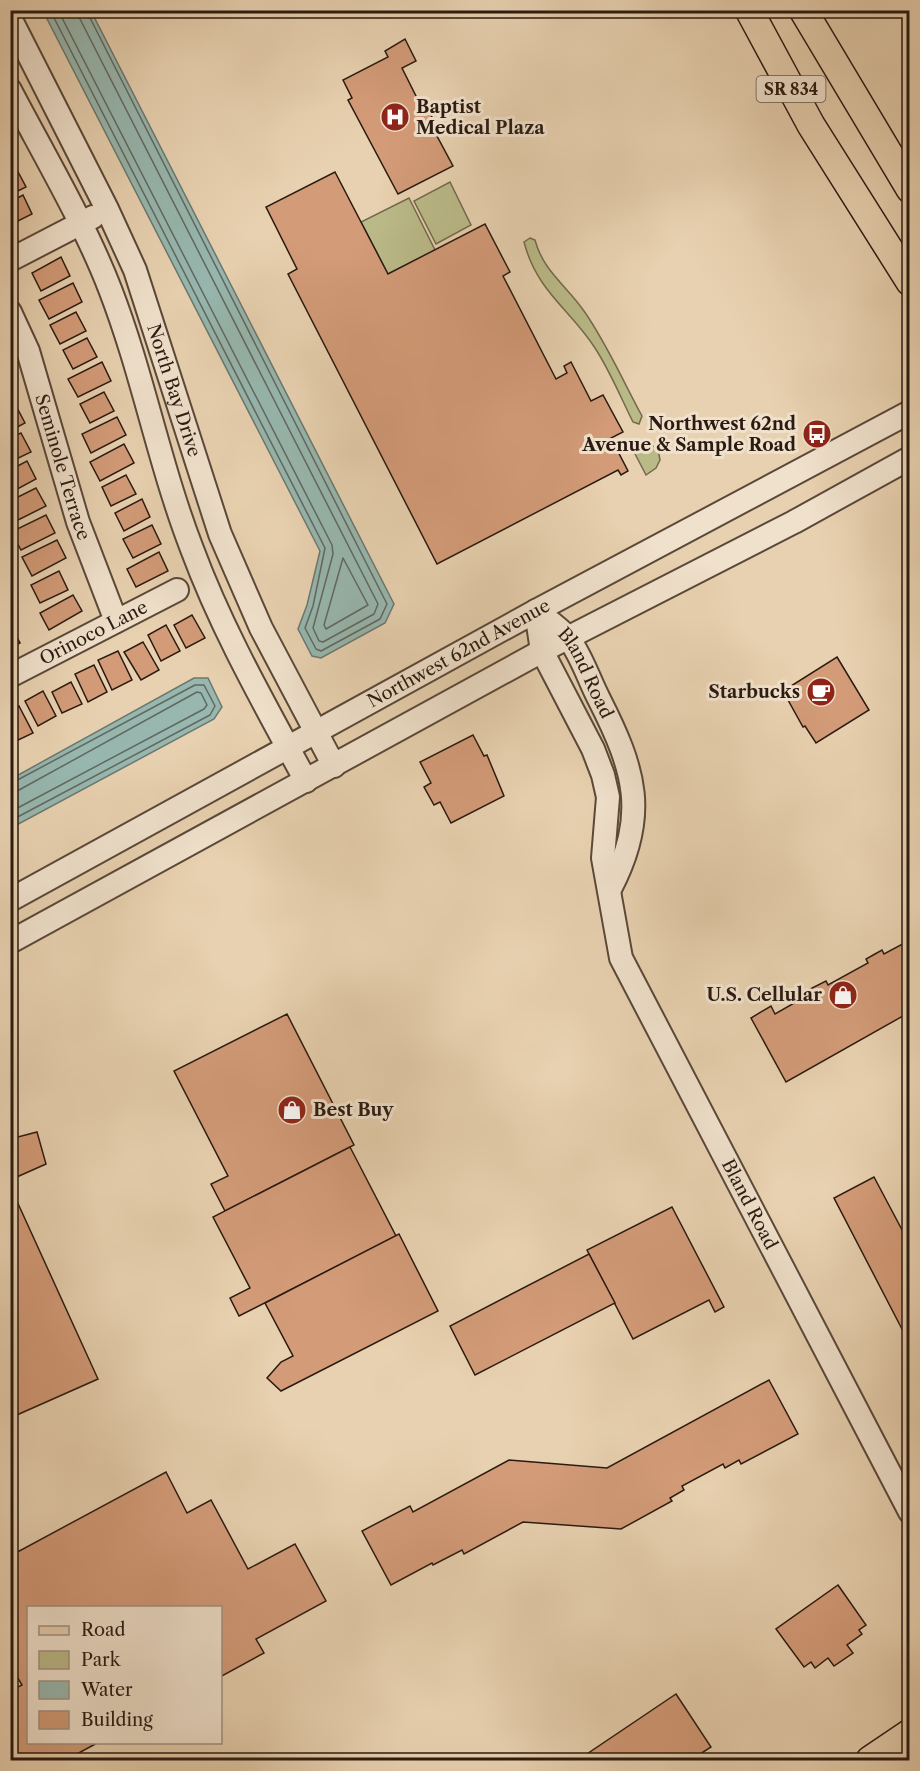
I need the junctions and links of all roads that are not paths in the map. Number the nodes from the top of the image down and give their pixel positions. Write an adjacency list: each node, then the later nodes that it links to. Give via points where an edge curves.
1 (749, 10): 9 (main road, SR 834, via 811,125)
2 (803, 10): 5 (main road, SR 834)
3 (10, 18): 6 (street, North Bay Drive)
4 (10, 90): 7 (street, North Bay Drive)
5 (909, 189)
6 (107, 209): 7 (street); 13 (street, North Bay Drive, via 135,270)
7 (79, 225): 8 (street); 14 (street, North Bay Drive, via 109,287 137,365)
8 (10, 260)
9 (909, 282)
10 (10, 312): 17 (street, Seminole Terrace, via 28,351 78,522)
11 (909, 412): 16 (street, Northwest 62nd Avenue)
12 (909, 458): 18 (street, Northwest 62nd Avenue)
13 (210, 505): 14 (street); 21 (street, North Bay Drive, via 261,628)
14 (181, 517): 22 (street, North Bay Drive, via 234,646)
15 (177, 590): 17 (street, Orinoco Lane)
16 (536, 611): 18 (street, Bland Road); 19 (street, Bland Road); 21 (street, Northwest 62nd Avenue)
17 (116, 621): 20 (street, Orinoco Lane)
18 (568, 638): 19 (street, Northwest 62nd Avenue); 25 (street, Bland Road, via 621,742 633,789 634,822 624,864)
19 (542, 651): 23 (street, Northwest 62nd Avenue); 25 (street, Bland Road, via 603,775 608,797 603,858)
20 (10, 676)
21 (316, 732): 22 (street, Northwest 62nd Avenue); 23 (street, North Bay Drive)
22 (288, 748): 24 (street, North Bay Drive); 26 (street, Northwest 62nd Avenue)
23 (334, 766): 24 (street, Northwest 62nd Avenue)
24 (306, 781): 27 (street, Northwest 62nd Avenue)
25 (610, 890): 28 (street, Bland Road, via 621,958)
26 (10, 900)
27 (10, 942)
28 (909, 1512)
29 (909, 1733): 30 (main road)
30 (870, 1761)

